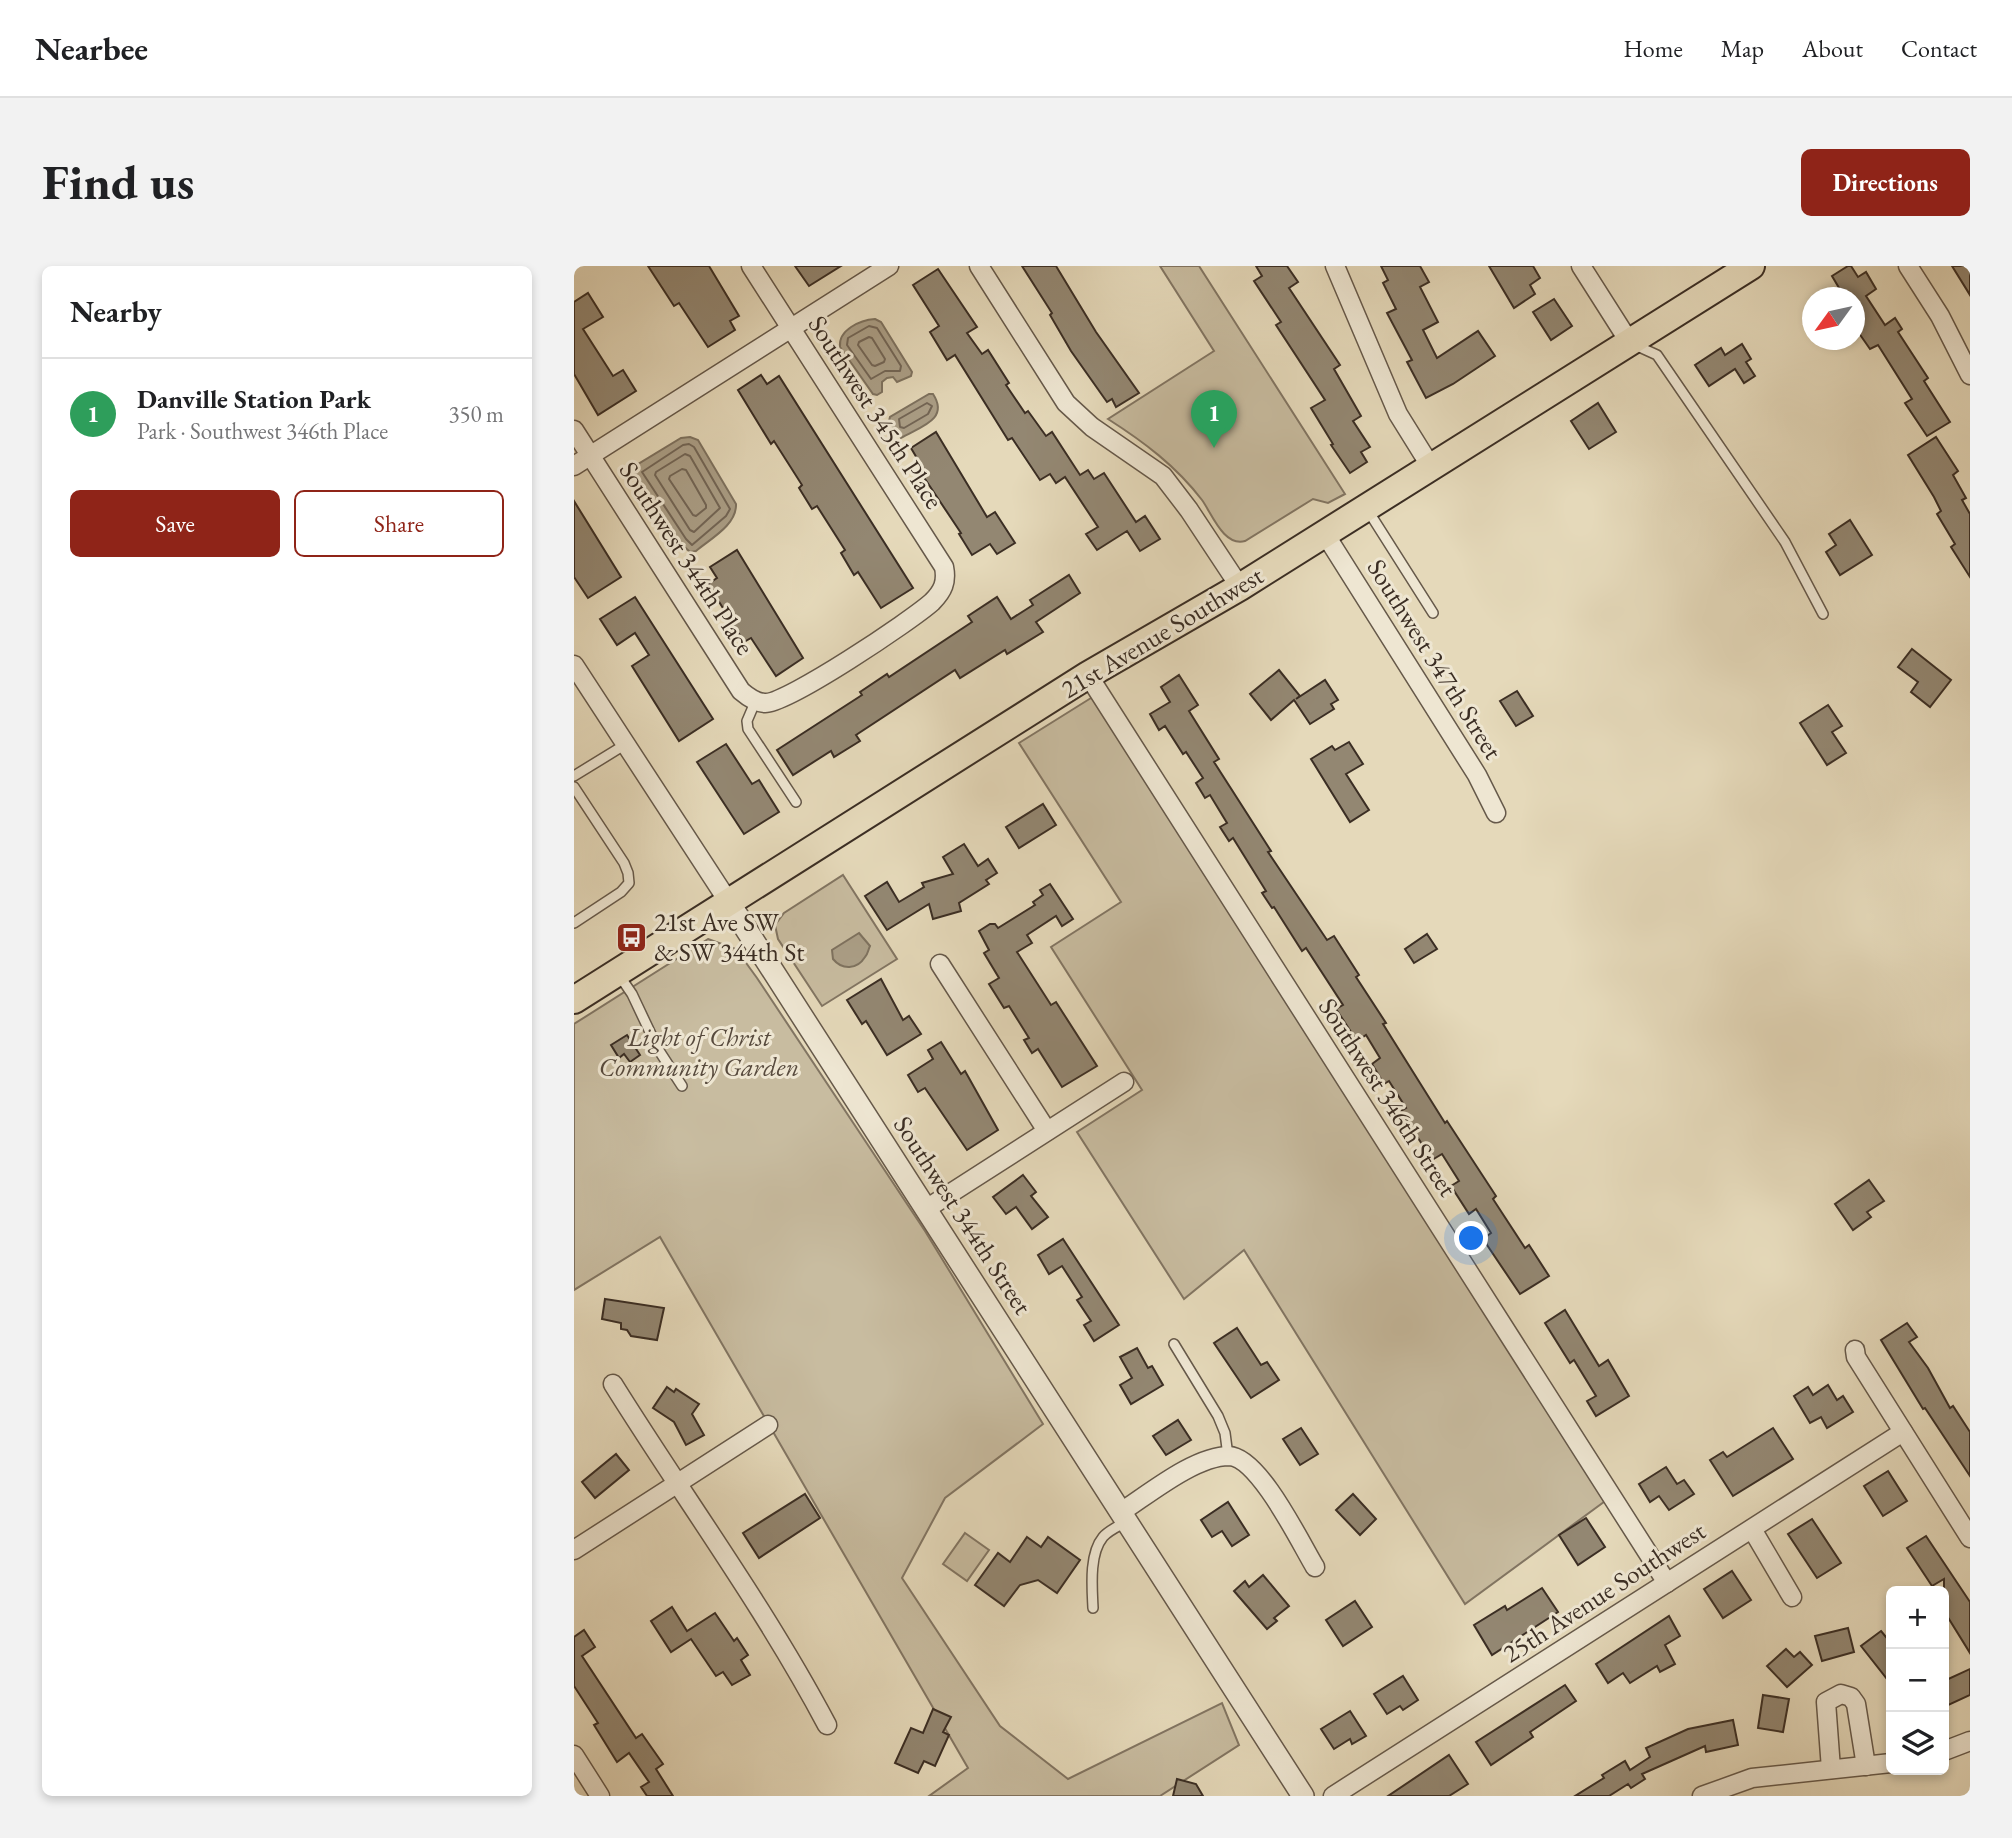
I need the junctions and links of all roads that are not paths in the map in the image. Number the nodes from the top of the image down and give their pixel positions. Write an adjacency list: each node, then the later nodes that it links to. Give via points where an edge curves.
1 (751, 266): 8 (street, Southwest 345th Place)
2 (889, 266): 8 (street)
3 (979, 266): 17 (street, via 1066,403 1092,427 1163,476)
4 (1335, 266): 14 (street, via 1398,414)
5 (1581, 266): 9 (street)
6 (1751, 266): 9 (main road, 21st Avenue Southwest)
7 (1908, 266): 10 (street)
8 (791, 328): 12 (street); 22 (street, Southwest 345th Place, via 944,567 945,580 943,589 920,611 805,687 778,701)
9 (1630, 343): 14 (main road, 21st Avenue Southwest); 19 (lane, via 1657,355 1785,542)
10 (1970, 374)
11 (574, 430): 12 (street, Southwest 344th Place)
12 (591, 456): 13 (street); 22 (street, Southwest 344th Place, via 741,691)
13 (574, 466)
14 (1431, 467): 15 (main road, 21st Avenue Southwest)
15 (1366, 508): 16 (main road, 21st Avenue Southwest); 18 (lane)
16 (1325, 534): 17 (main road, 21st Avenue Southwest); 27 (street, Southwest 347th Street, via 1477,775)
17 (1240, 587): 21 (main road, 21st Avenue Southwest)
18 (1433, 613)
19 (1823, 614)
20 (574, 665): 23 (street, Southwest 344th Street)
21 (1088, 675): 28 (main road, 21st Avenue Southwest); 49 (street, Southwest 346th Street)
22 (761, 702): 26 (lane, via 747,721 748,729)
23 (626, 744): 24 (lane); 28 (street, Southwest 344th Street)
24 (574, 776)
25 (574, 787): 29 (lane, via 622,859 629,883)
26 (796, 803)
27 (1496, 813)
28 (728, 901): 31 (main road, 21st Avenue Southwest); 36 (street, Southwest 344th Street)
29 (574, 923)
30 (940, 964): 35 (street)
31 (617, 972): 32 (main road, 21st Avenue Southwest); 34 (lane)
32 (574, 1000)
33 (1124, 1082): 35 (street)
34 (682, 1086)
35 (1047, 1131): 36 (street)
36 (926, 1209): 44 (street, Southwest 344th Street)
37 (1174, 1345): 42 (lane, via 1218,1416)
38 (1855, 1350): 41 (street)
39 (613, 1384): 43 (street)
40 (768, 1425): 43 (street)
41 (1903, 1432): 45 (street, 25th Avenue Southwest); 46 (street)
42 (1231, 1457): 44 (street, via 1185,1471); 48 (street, via 1258,1473)
43 (676, 1485): 47 (street); 52 (street, via 776,1633)
44 (1124, 1517): 51 (lane, via 1097,1548); 61 (street, Southwest 344th Street)
45 (1752, 1529): 49 (street, 25th Avenue Southwest); 50 (street)
46 (1970, 1538)
47 (574, 1550)
48 (1315, 1567)
49 (1667, 1583): 62 (street, 25th Avenue Southwest)
50 (1792, 1597)
51 (1093, 1608)
52 (827, 1725)
53 (1970, 1741): 54 (street)
54 (1949, 1749)
55 (1886, 1764): 56 (street)
56 (1866, 1766): 58 (street); 58 (street, via 1856,1704 1841,1694 1826,1703)
57 (577, 1768): 60 (street)
58 (1831, 1769): 59 (street, via 1752,1778)
59 (1723, 1792): 63 (street)
60 (600, 1796)
61 (1303, 1796)
62 (1333, 1796)
63 (1702, 1796)

